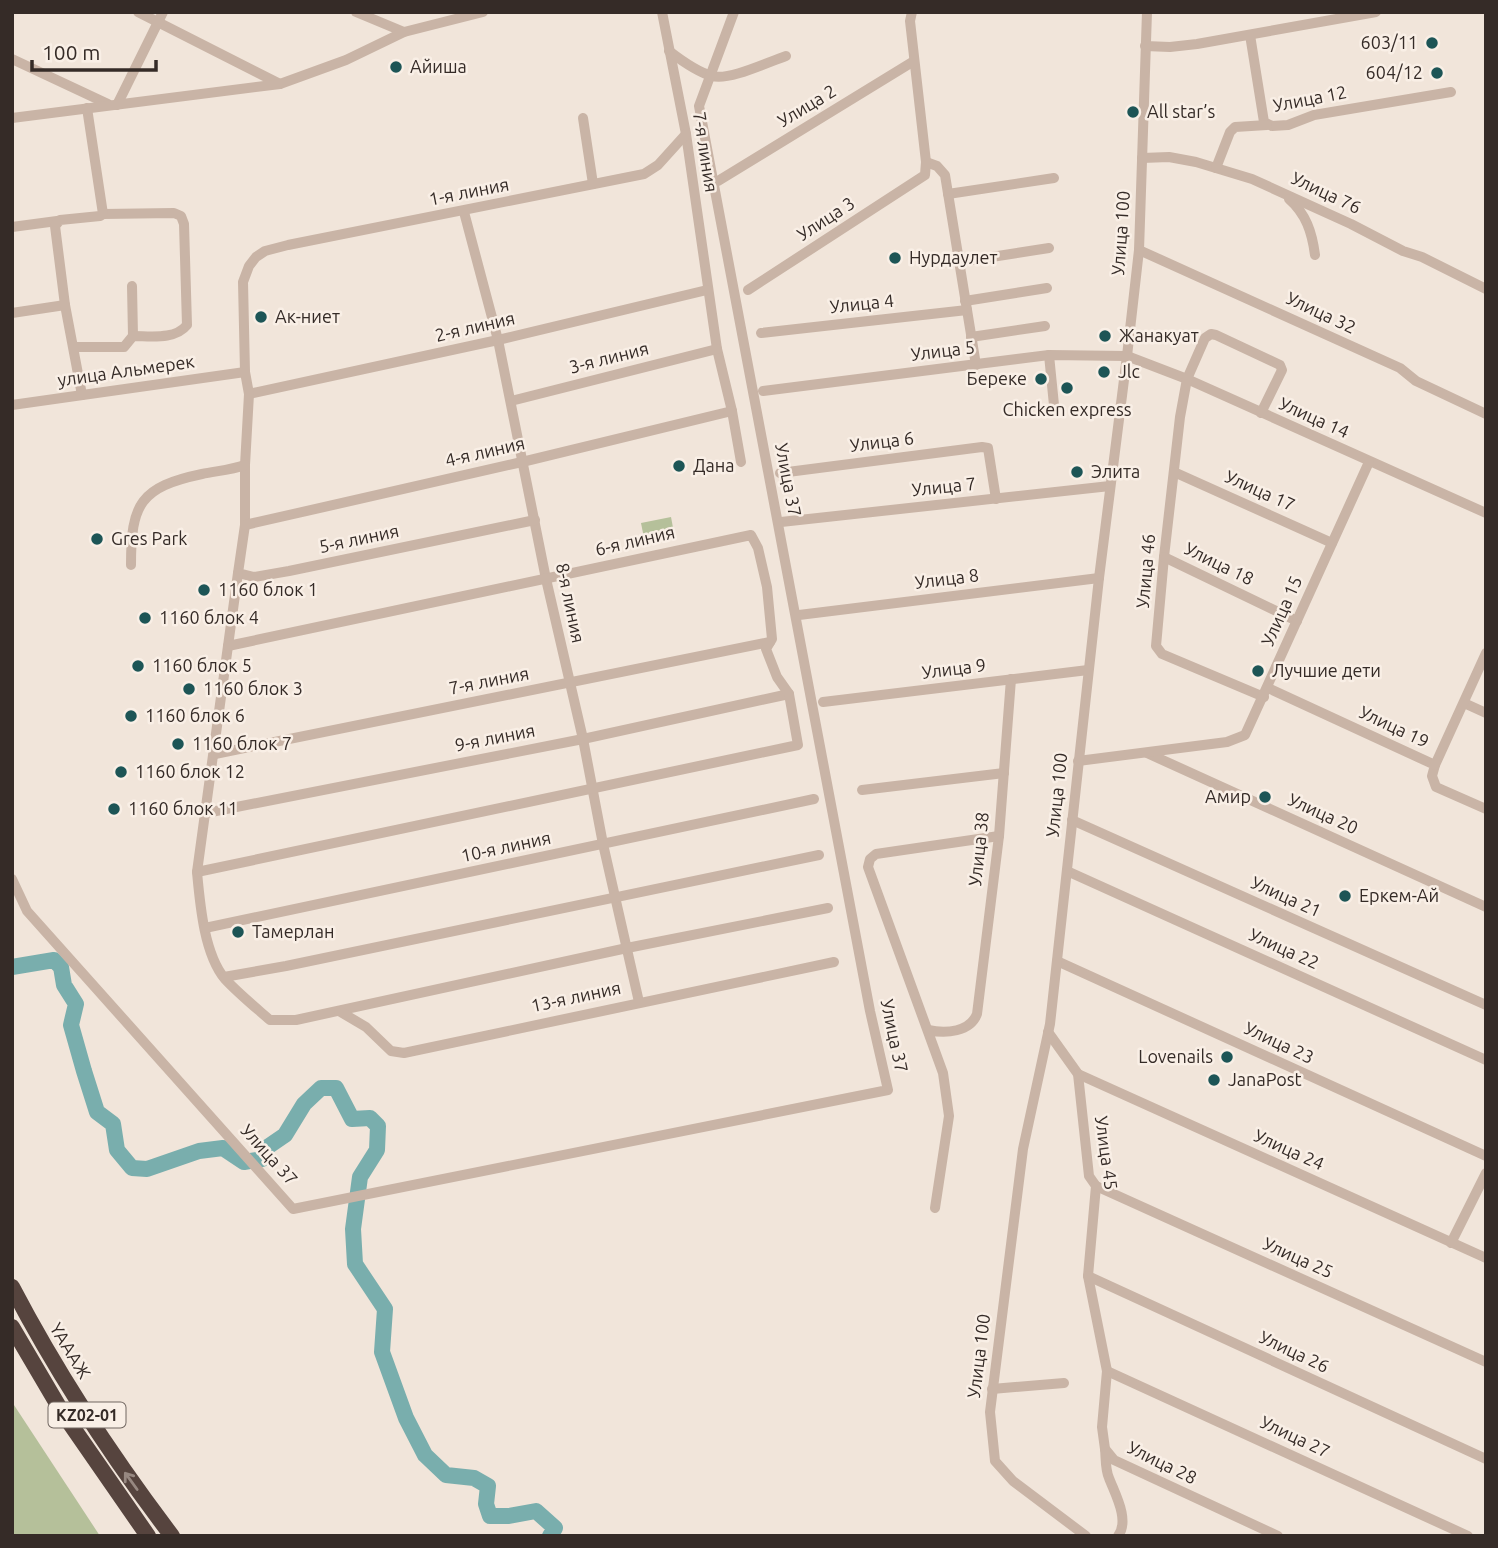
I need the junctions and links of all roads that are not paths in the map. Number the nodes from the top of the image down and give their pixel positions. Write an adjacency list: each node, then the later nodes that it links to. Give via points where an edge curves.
1 (138, 12): 9 (street)
2 (356, 12): 10 (street)
3 (483, 12): 10 (street)
4 (662, 12): 13 (street, 7-я линия)
5 (734, 12): 118 (street, Улица 37, via 699,106 888,1090 293,1209 27,911)
6 (912, 12): 16 (street)
7 (1147, 12): 12 (street, Улица 100)
8 (1376, 12): 11 (street)
9 (161, 17): 17 (street); 19 (street)
10 (404, 32): 17 (street)
11 (1250, 35): 12 (street, via 1170,47); 23 (street, Улица 12)
12 (1145, 46): 25 (street, Улица 100)
13 (669, 51): 14 (street, via 714,77); 24 (street, 7-я линия)
14 (786, 56)
15 (12, 59): 19 (street)
16 (914, 61): 26 (street); 29 (street, Улица 2)
17 (280, 84): 19 (street)
18 (1451, 92): 23 (street, Улица 12, via 1314,115 1288,125)
19 (114, 106): 20 (street)
20 (87, 108): 21 (street); 34 (street)
21 (12, 118)
22 (583, 118): 30 (street)
23 (1267, 125): 27 (street, via 1235,127)
24 (686, 134): 30 (street, 1-я линия, via 644,174); 44 (street, 7-я линия)
25 (1142, 158): 27 (street, Улица 76, via 1169,158); 38 (street, Улица 100)
26 (926, 162): 32 (street, via 943,172); 45 (street, Улица 3, via 922,178)
27 (1216, 168): 31 (street, Улица 76)
28 (1054, 178): 32 (street)
29 (718, 181)
30 (593, 184): 33 (street, 1-я линия)
31 (1280, 192): 39 (street, via 1309,224); 43 (street, Улица 76)
32 (948, 194): 40 (street)
33 (464, 212): 53 (street, 8-я линия); 59 (street, 1-я линия, via 265,251 256,257 243,282)
34 (103, 214): 35 (street); 51 (street, via 174,214 181,216 184,224 187,325 175,335)
35 (57, 221): 36 (street); 46 (street)
36 (12, 227)
37 (1049, 248): 40 (street)
38 (1139, 250): 57 (street, Улица 100); 69 (street, Улица 32, via 1400,368 1416,382)
39 (1315, 255)
40 (959, 262): 47 (street)
41 (132, 286): 51 (street)
42 (1047, 288): 47 (street, Улица 4)
43 (1486, 289)
44 (708, 290): 53 (street, 2-я линия); 55 (street, 7-я линия)
45 (748, 290)
46 (65, 306): 48 (street); 54 (street)
47 (966, 306): 50 (street, Улица 4); 52 (street)
48 (12, 313)
49 (1045, 326): 52 (street)
50 (761, 333)
51 (133, 336): 54 (street, via 124,346)
52 (971, 337): 58 (street)
53 (498, 340): 62 (street, 2-я линия); 64 (street, 8-я линия)
54 (74, 347): 63 (street)
55 (717, 349): 64 (street, 3-я линия); 67 (street, 7-я линия)
56 (1049, 355): 57 (street, Улица 5); 58 (street, Улица 5); 66 (street)
57 (1127, 356): 60 (street, Улица 14); 76 (street, Улица 100)
58 (976, 365): 61 (street, Улица 5)
59 (245, 372): 62 (street); 63 (street, улица Альмерек)
60 (1187, 379): 68 (street, Улица 14); 68 (street, Улица 46, via 1205,338 1216,335 1280,365 1282,370); 74 (street, Улица 46)
61 (763, 391)
62 (249, 394): 73 (street)
63 (82, 395): 65 (street, улица Альмерек)
64 (510, 401): 70 (street, 8-я линия)
65 (12, 405)
66 (1054, 405)
67 (732, 411): 70 (street, 4-я линия); 72 (street, 7-я линия)
68 (1261, 413): 71 (street, Улица 14)
69 (1486, 414)
70 (522, 462): 79 (street, 8-я линия); 81 (street, 4-я линия)
71 (1369, 462): 78 (street, Улица 14); 82 (street, Улица 15)
72 (741, 463)
73 (245, 464): 81 (street); 84 (street, via 152,490 131,529)
74 (1174, 472): 82 (street, Улица 17); 83 (street, Улица 46)
75 (780, 473): 77 (street, Улица 6, via 982,447 988,448)
76 (1110, 486): 77 (street, Улица 7); 86 (street, Улица 100)
77 (996, 499): 80 (street, Улица 7)
78 (1486, 513)
79 (535, 520): 85 (street, 5-я линия, via 289,571 254,577); 87 (street, 8-я линия)
80 (782, 522)
81 (245, 525): 85 (street)
82 (1332, 543): 89 (street, Улица 15)
83 (1164, 557): 89 (street, Улица 18); 96 (street, Улица 46, via 1157,650)
84 (131, 565)
85 (238, 573): 91 (street)
86 (1099, 578): 88 (street, Улица 8); 93 (street, Улица 100)
87 (546, 579): 90 (street, 6-я линия, via 751,535 767,587); 91 (street, 6-я линия); 95 (street, 8-я линия)
88 (799, 615)
89 (1297, 621): 96 (street, Улица 15)
90 (771, 642): 95 (street, 7-я линия); 97 (street, 6-я линия, via 766,649 770,662)
91 (228, 646): 103 (street)
92 (1486, 653): 99 (street)
93 (1088, 670): 94 (street, Улица 9); 104 (street, Улица 100)
94 (1011, 679): 98 (street, Улица 9); 106 (street, Улица 38)
95 (570, 682): 101 (street, 8-я линия); 103 (street, 7-я линия)
96 (1266, 693): 102 (street, Улица 15, via 1251,726 1238,739); 105 (street, Улица 19)
97 (789, 694): 101 (street, 9-я линия); 107 (street, 6-я линия, via 798,745)
98 (824, 702)
99 (1464, 703): 100 (street); 105 (street)
100 (1486, 713)
101 (583, 739): 107 (street, 8-я линия); 111 (street, 9-я линия)
102 (1146, 752): 104 (street, Улица 15); 120 (street, Улица 20)
103 (215, 754): 111 (street)
104 (1078, 761): 112 (street, Улица 100)
105 (1435, 765): 110 (street, Улица 19, via 1436,787)
106 (1004, 773): 108 (street); 113 (street, Улица 38)
107 (592, 787): 114 (street, 8-я линия); 117 (street)
108 (862, 790)
109 (814, 799): 114 (street, 10-я линия)
110 (1486, 809)
111 (206, 813): 117 (street)
112 (1072, 820): 116 (street, Улица 100); 128 (street, Улица 21)
113 (999, 836): 130 (street, Улица 38, via 977,1014 963,1029); 130 (street, Улица 37, via 876,854 870,859 869,867)
114 (603, 844): 119 (street, 8-я линия); 122 (street, 10-я линия)
115 (820, 856): 119 (street)
116 (1067, 871): 124 (street, Улица 100); 132 (street, Улица 22)
117 (198, 872): 122 (street)
118 (12, 879)
119 (614, 897): 123 (street, 8-я линия); 126 (street)
120 (1486, 907)
121 (828, 908): 123 (street)
122 (205, 928): 126 (street)
123 (627, 948): 127 (street, 8-я линия); 129 (street)
124 (1057, 961): 131 (street, Улица 100); 134 (street, Улица 23)
125 (834, 962): 127 (street, 13-я линия)
126 (223, 977): 129 (street, via 270,1020)
127 (639, 1002): 129 (street, 13-я линия, via 397,1054)
128 (1486, 1005)
129 (339, 1011)
130 (928, 1030): 137 (street, Улица 37, via 943,1073 949,1116)
131 (1048, 1032): 133 (street); 146 (street, Улица 100, via 1023,1149)
132 (1486, 1060)
133 (1079, 1073): 136 (street, Улица 45, via 1090,1176); 138 (street, Улица 24)
134 (1486, 1156)
135 (1486, 1173): 138 (street)
136 (1096, 1186): 140 (street, Улица 45); 143 (street, Улица 25)
137 (935, 1208)
138 (1451, 1243): 139 (street, Улица 24)
139 (1486, 1258)
140 (1088, 1276): 144 (street, Улица 45); 148 (street, Улица 26)
141 (12, 1287): 150 (highway, ҮАААЖ / KZ02-01, one-way to 141, via 67,1385)
142 (12, 1327): 149 (highway, KZ02-01, via 62,1412)
143 (1486, 1363)
144 (1107, 1371): 147 (street, Улица 28, via 1102,1427); 154 (street, Улица 27)
145 (1064, 1383): 146 (street)
146 (992, 1390): 151 (street, Улица 100, via 995,1461 1013,1481)
147 (1105, 1449): 152 (street, via 1124,1522); 153 (street, Улица 28, via 1114,1460)
148 (1486, 1459)
149 (148, 1536)
150 (172, 1536)
151 (1086, 1536)
152 (1118, 1536)
153 (1278, 1536)
154 (1468, 1536)

